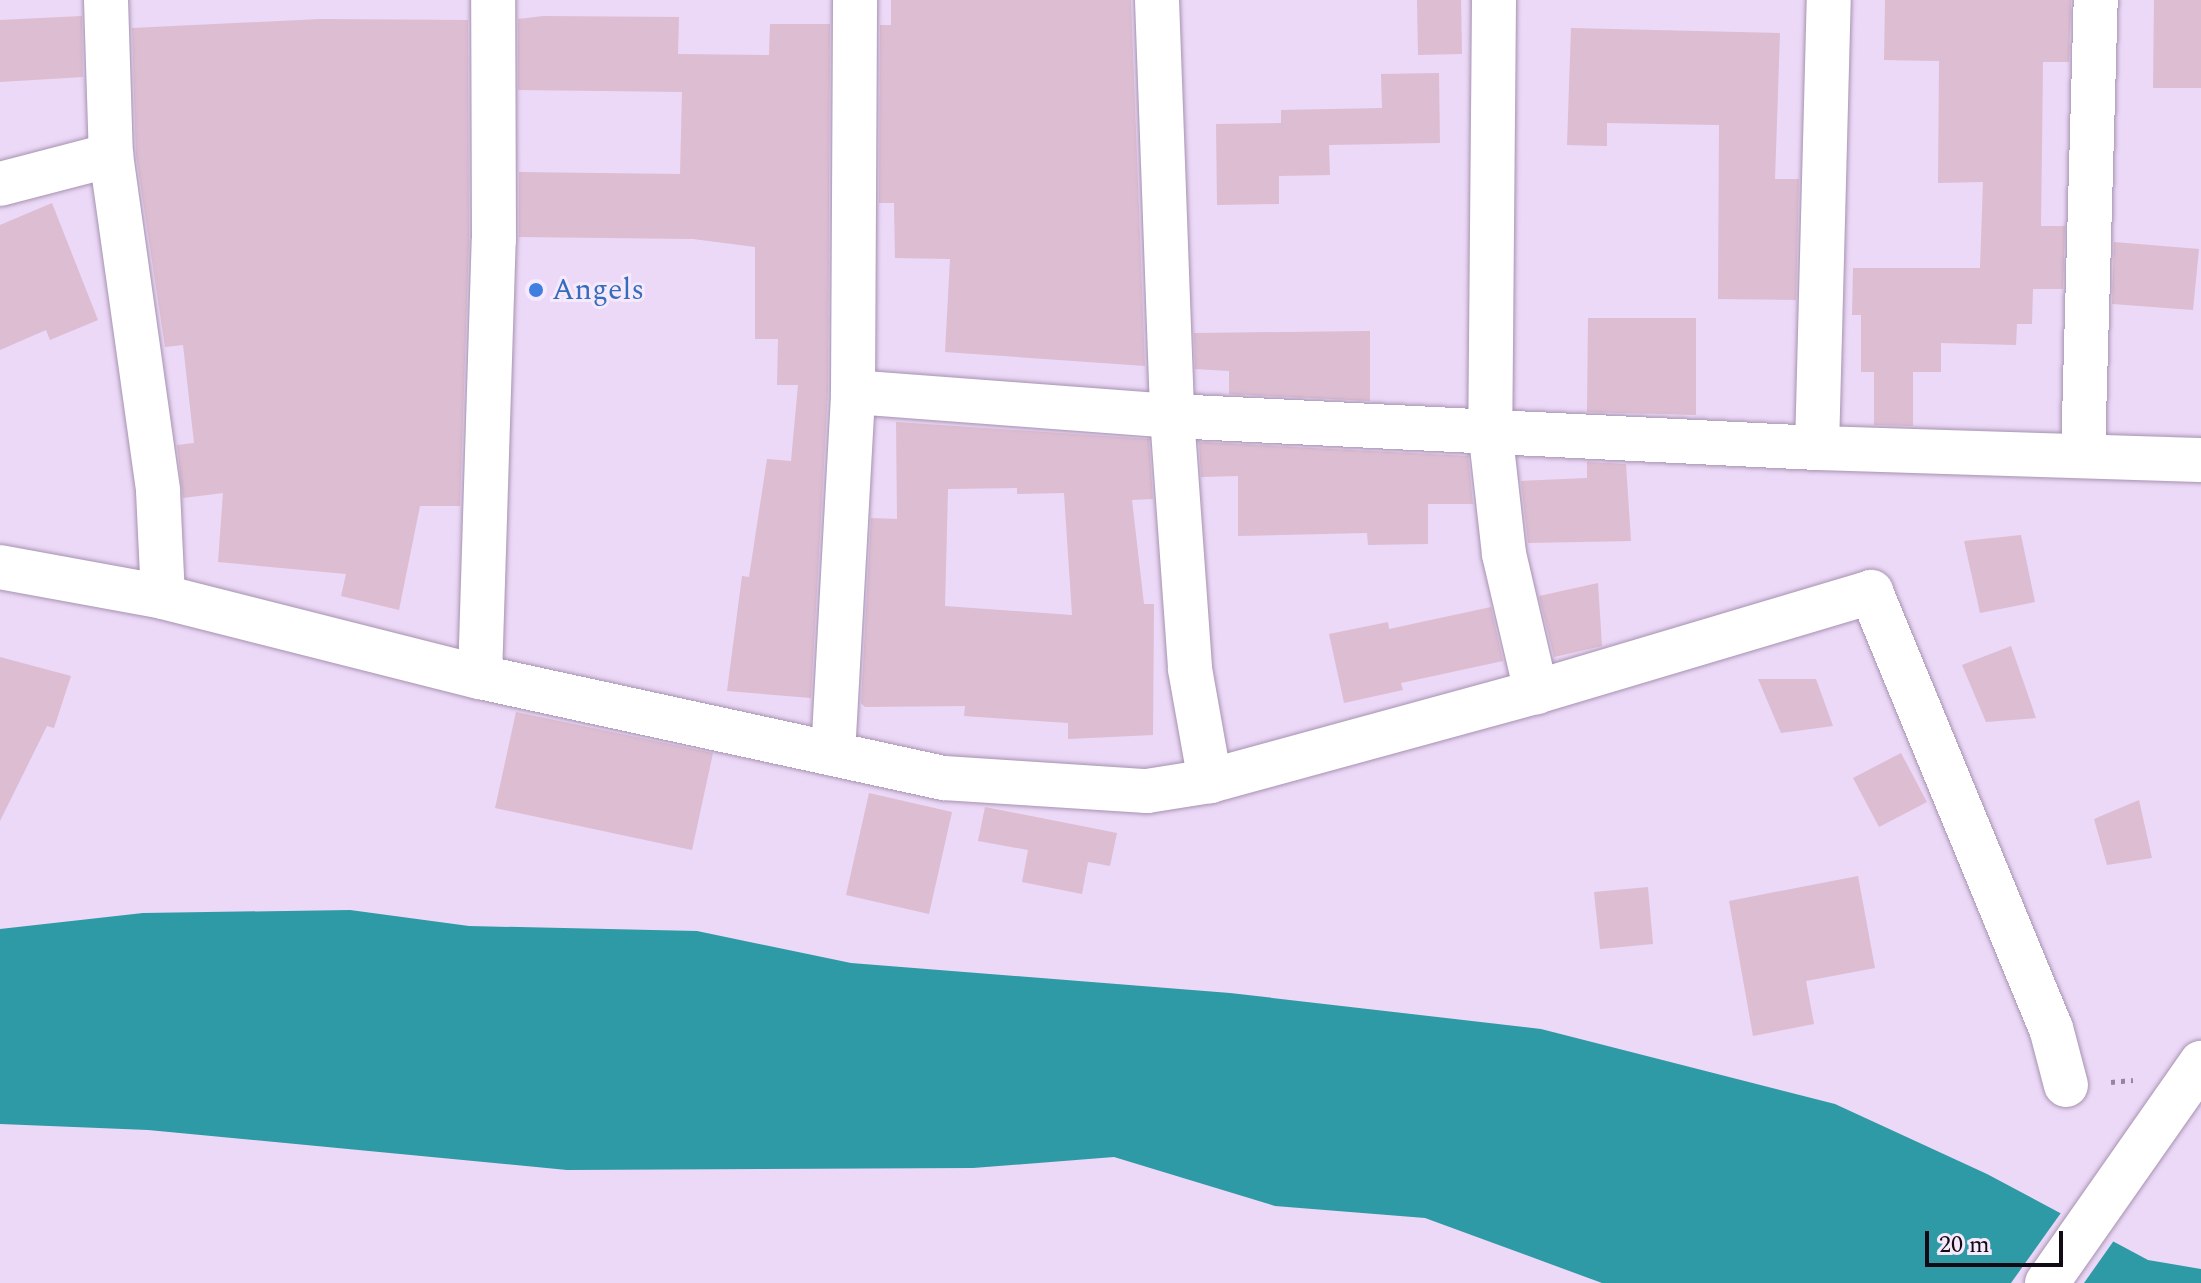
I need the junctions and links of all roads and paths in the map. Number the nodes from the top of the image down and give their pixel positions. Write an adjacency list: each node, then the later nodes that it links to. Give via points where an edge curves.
1 (106, 0): 8 (main road)
2 (493, 0): 18 (main road, via 494,240)
3 (855, 0): 10 (main road)
4 (1157, 0): 11 (main road)
5 (1494, 0): 12 (main road)
6 (1829, 0): 13 (main road)
7 (2096, 0): 14 (main road)
8 (111, 155): 9 (main road); 17 (main road, via 158,491)
9 (0, 184)
10 (853, 392): 11 (main road); 20 (main road)
11 (1172, 416): 12 (main road); 21 (main road, via 1190,669)
12 (1490, 429): 13 (main road); 19 (main road, via 1504,554)
13 (1817, 448): 14 (main road)
14 (2083, 455): 15 (main road)
15 (2201, 460)
16 (0, 567): 17 (main road)
17 (163, 597): 18 (main road)
18 (480, 677): 20 (main road)
19 (1536, 692): 21 (main road); 23 (main road, via 1871,592 2051,1028)
20 (833, 754): 21 (main road, via 944,778 1064,789 1147,791)
21 (1210, 781)
22 (2201, 1063): 24 (main road)
23 (2066, 1085)
24 (2047, 1283)

